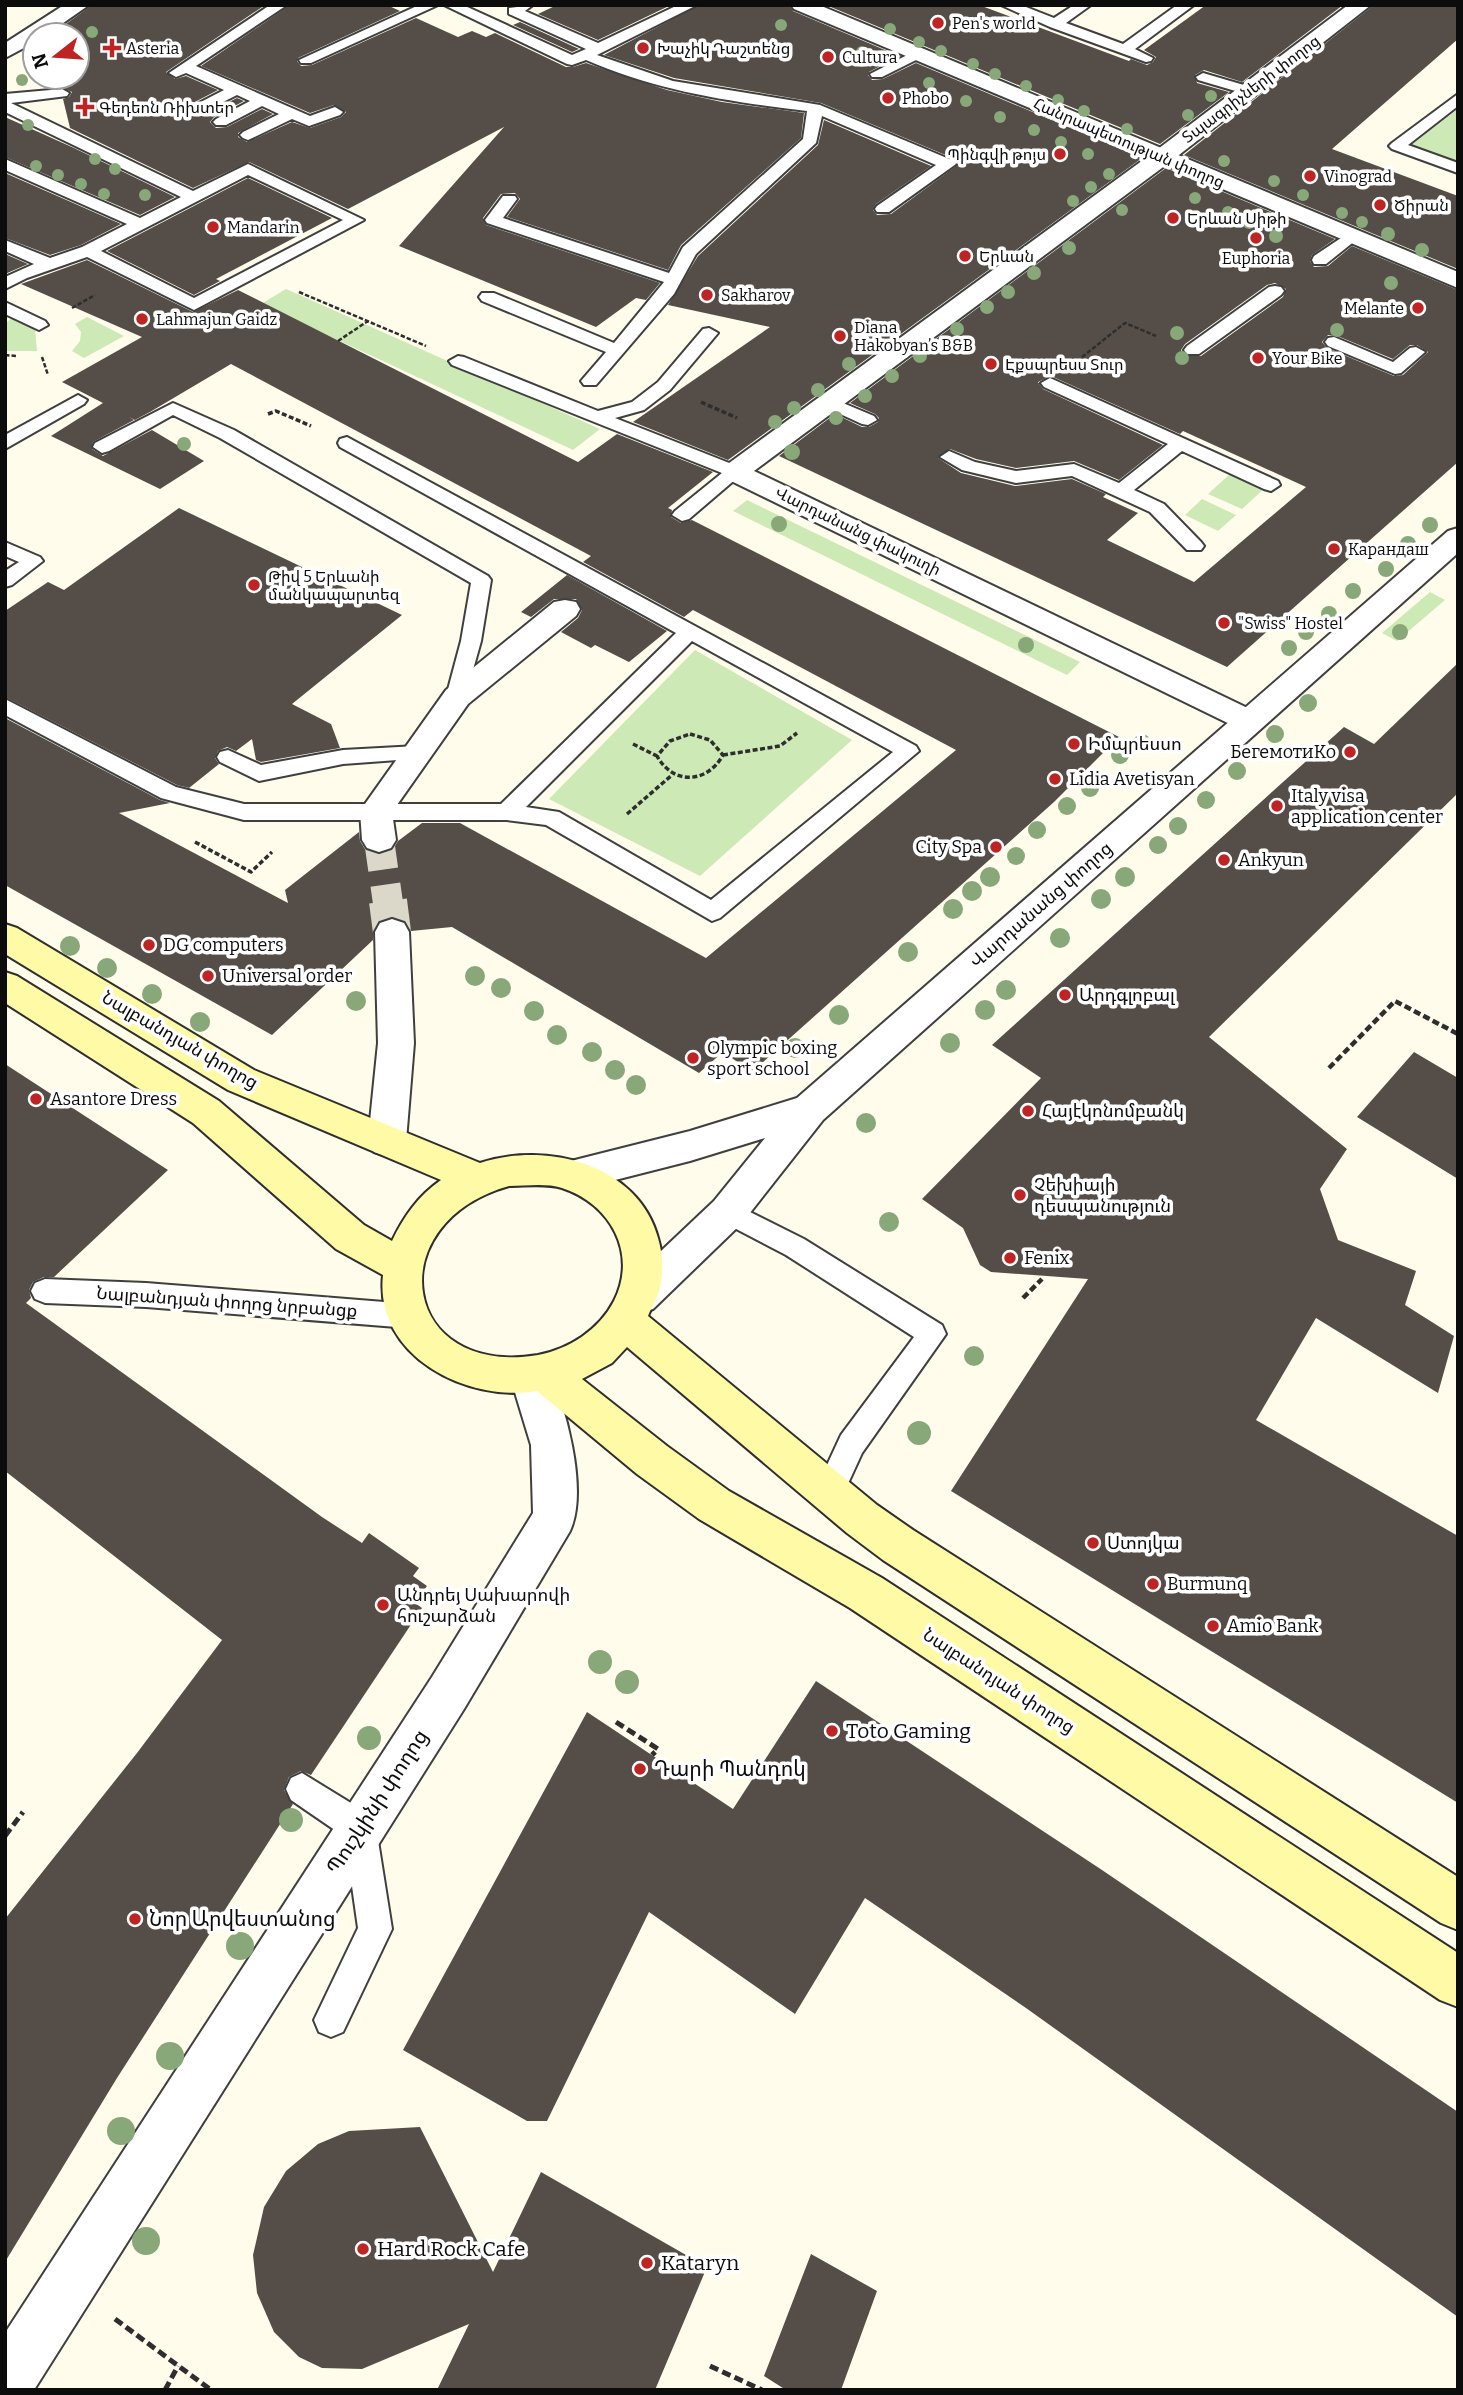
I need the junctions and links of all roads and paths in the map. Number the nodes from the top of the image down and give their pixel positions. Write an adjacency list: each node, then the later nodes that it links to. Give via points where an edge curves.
1 (79, 5): 15 (street)
2 (280, 5): 19 (lane)
3 (431, 5): 18 (lane)
4 (451, 5): 14 (lane, via 572,61)
5 (526, 5): 14 (lane, via 513,11)
6 (690, 5): 14 (lane)
7 (801, 5): 16 (street, Հանրապետության փողոց)
8 (1008, 5): 12 (lane)
9 (1084, 5): 12 (lane)
10 (1187, 5): 13 (lane)
11 (1361, 5): 23 (street, Տպագրիչների փողոց)
12 (1055, 24): 13 (lane)
13 (1124, 50): 17 (lane)
14 (592, 51): 30 (lane, via 622,72 699,93)
15 (5, 52)
16 (917, 54): 20 (lane); 36 (street, Հանրապետության փողոց)
17 (1146, 58)
18 (306, 60)
19 (179, 71): 22 (lane)
20 (877, 74)
21 (1203, 77): 23 (lane)
22 (237, 89): 28 (lane); 31 (lane)
23 (1249, 91): 36 (street, Տպագրիչների փողոց)
24 (62, 93): 27 (lane)
25 (834, 97): 30 (lane)
26 (1458, 98): 38 (lane, via 1397,146)
27 (5, 99)
28 (262, 100): 33 (lane); 34 (lane)
29 (5, 106): 39 (lane)
30 (815, 108): 41 (lane, via 854,132 948,164); 52 (lane, via 811,140 689,251)
31 (198, 109)
32 (335, 112): 33 (lane, via 309,121)
33 (292, 113): 35 (lane)
34 (221, 122)
35 (248, 135)
36 (1163, 157): 43 (street, Հանրապետության փողոց); 71 (street, Տպագրիչների փողոց)
37 (5, 164): 42 (lane)
38 (1458, 168)
39 (194, 197): 42 (lane); 48 (lane, via 248,169 356,220)
40 (509, 199): 52 (lane, via 493,220)
41 (883, 209)
42 (140, 224): 45 (lane)
43 (1350, 237): 46 (lane); 50 (street, Հանրապետության փողոց)
44 (5, 245): 47 (lane)
45 (88, 251): 47 (lane); 49 (lane)
46 (1320, 260)
47 (49, 264): 51 (lane)
48 (256, 274): 49 (lane, via 194,305); 56 (path)
49 (132, 275): 57 (path)
50 (1458, 281)
51 (5, 285)
52 (670, 285): 62 (lane)
53 (1275, 291): 63 (lane)
54 (488, 297): 62 (lane)
55 (5, 307): 57 (lane)
56 (368, 321): 59 (path); 61 (path)
57 (39, 326)
58 (709, 333): 69 (lane)
59 (338, 341)
60 (1334, 342): 64 (lane, via 1395,369)
61 (429, 348)
62 (614, 349): 67 (lane)
63 (1193, 351): 65 (path, via 1125,323)
64 (1416, 352)
65 (1082, 356)
66 (458, 361): 72 (lane, Վարդանանց փակուղի)
67 (590, 381)
68 (1050, 383): 77 (lane)
69 (664, 386): 72 (lane, via 638,406); 74 (path)
70 (78, 400): 75 (lane)
71 (831, 403): 73 (lane); 80 (street, Տպագրիչների փողոց)
72 (600, 416): 80 (lane, Վարդանանց փակուղի)
73 (868, 421)
74 (746, 422)
75 (5, 443)
76 (347, 443): 87 (lane)
77 (1181, 443): 81 (lane); 82 (lane)
78 (102, 447): 91 (lane, via 173,408 227,434 481,580)
79 (949, 457): 82 (lane, via 1016,477 1074,470)
80 (736, 472): 83 (lane); 94 (street, Վարդանանց փակուղի)
81 (1271, 485)
82 (1121, 491): 85 (lane, via 1157,508)
83 (682, 515)
84 (1458, 537): 94 (street, Վարդանանց փողոց)
85 (1194, 546)
86 (5, 548): 88 (lane, via 33,561)
87 (608, 575): 89 (lane); 90 (lane)
88 (5, 581)
89 (572, 603): 91 (street)
90 (690, 631): 93 (lane); 99 (lane)
91 (457, 697): 95 (street)
92 (5, 706): 100 (lane, via 169,793 244,812)
93 (831, 709): 96 (path, via 780,746); 101 (lane, via 908,751 712,912)
94 (1250, 721): 107 (street, Վարդանանց փողոց)
95 (417, 753): 97 (lane, via 343,757 259,773); 100 (street)
96 (723, 755): 98 (path, via 719,768 706,776 688,779); 98 (path, via 717,744 705,737 674,737 662,745 657,756 661,767)
97 (228, 757)
98 (672, 775): 101 (path)
99 (507, 812): 100 (lane); 101 (lane, via 551,818)
100 (377, 826)
101 (594, 842)
102 (392, 932): 108 (street, via 396,1043)
103 (5, 937): 108 (main road, Նալբանդյան փողոց, via 241,1080)
104 (5, 985): 112 (main road, via 206,1112 350,1237)
105 (1458, 1034): 106 (path, via 1395,1002)
106 (1329, 1068)
107 (810, 1109): 109 (street, Վարդանանց փողոց, via 690,1146); 111 (street)
108 (387, 1141): 110 (main road, Նալբանդյան փողոց)
109 (572, 1175): 110 (main road, via 509,1170); 116 (main road, via 602,1189 625,1211 640,1238 644,1269)
110 (478, 1179): 112 (main road, via 427,1213)
111 (728, 1212): 116 (street); 119 (lane, via 795,1247 932,1334 851,1444)
112 (401, 1266): 117 (main road)
113 (1042, 1279): 115 (path)
114 (45, 1291): 117 (lane, Նալբանդյան փողոց նրբանցք)
115 (1023, 1298)
116 (633, 1310): 118 (main road, via 612,1340 592,1355); 119 (main road)
117 (409, 1316): 118 (main road, via 443,1357 470,1370 499,1377)
118 (538, 1375): 124 (street, Պուշկինի փողոց, via 552,1445 555,1517); 127 (main road, Նալբանդյան փողոց, via 714,1505 866,1593)
119 (830, 1492): 126 (main road, via 898,1545)
120 (616, 1722): 121 (path, via 658,1749)
121 (652, 1755)
122 (302, 1789): 124 (lane)
123 (23, 1812): 125 (path)
124 (360, 1828): 128 (lane, via 375,1929); 132 (street, Պուշկինի փողոց)
125 (5, 1836)
126 (1458, 1906)
127 (1458, 1982)
128 (331, 2020)
129 (111, 2317): 130 (path)
130 (178, 2366): 133 (path); 134 (path)
131 (710, 2366): 135 (path)
132 (5, 2384)
133 (165, 2390)
134 (211, 2390)
135 (762, 2390)

